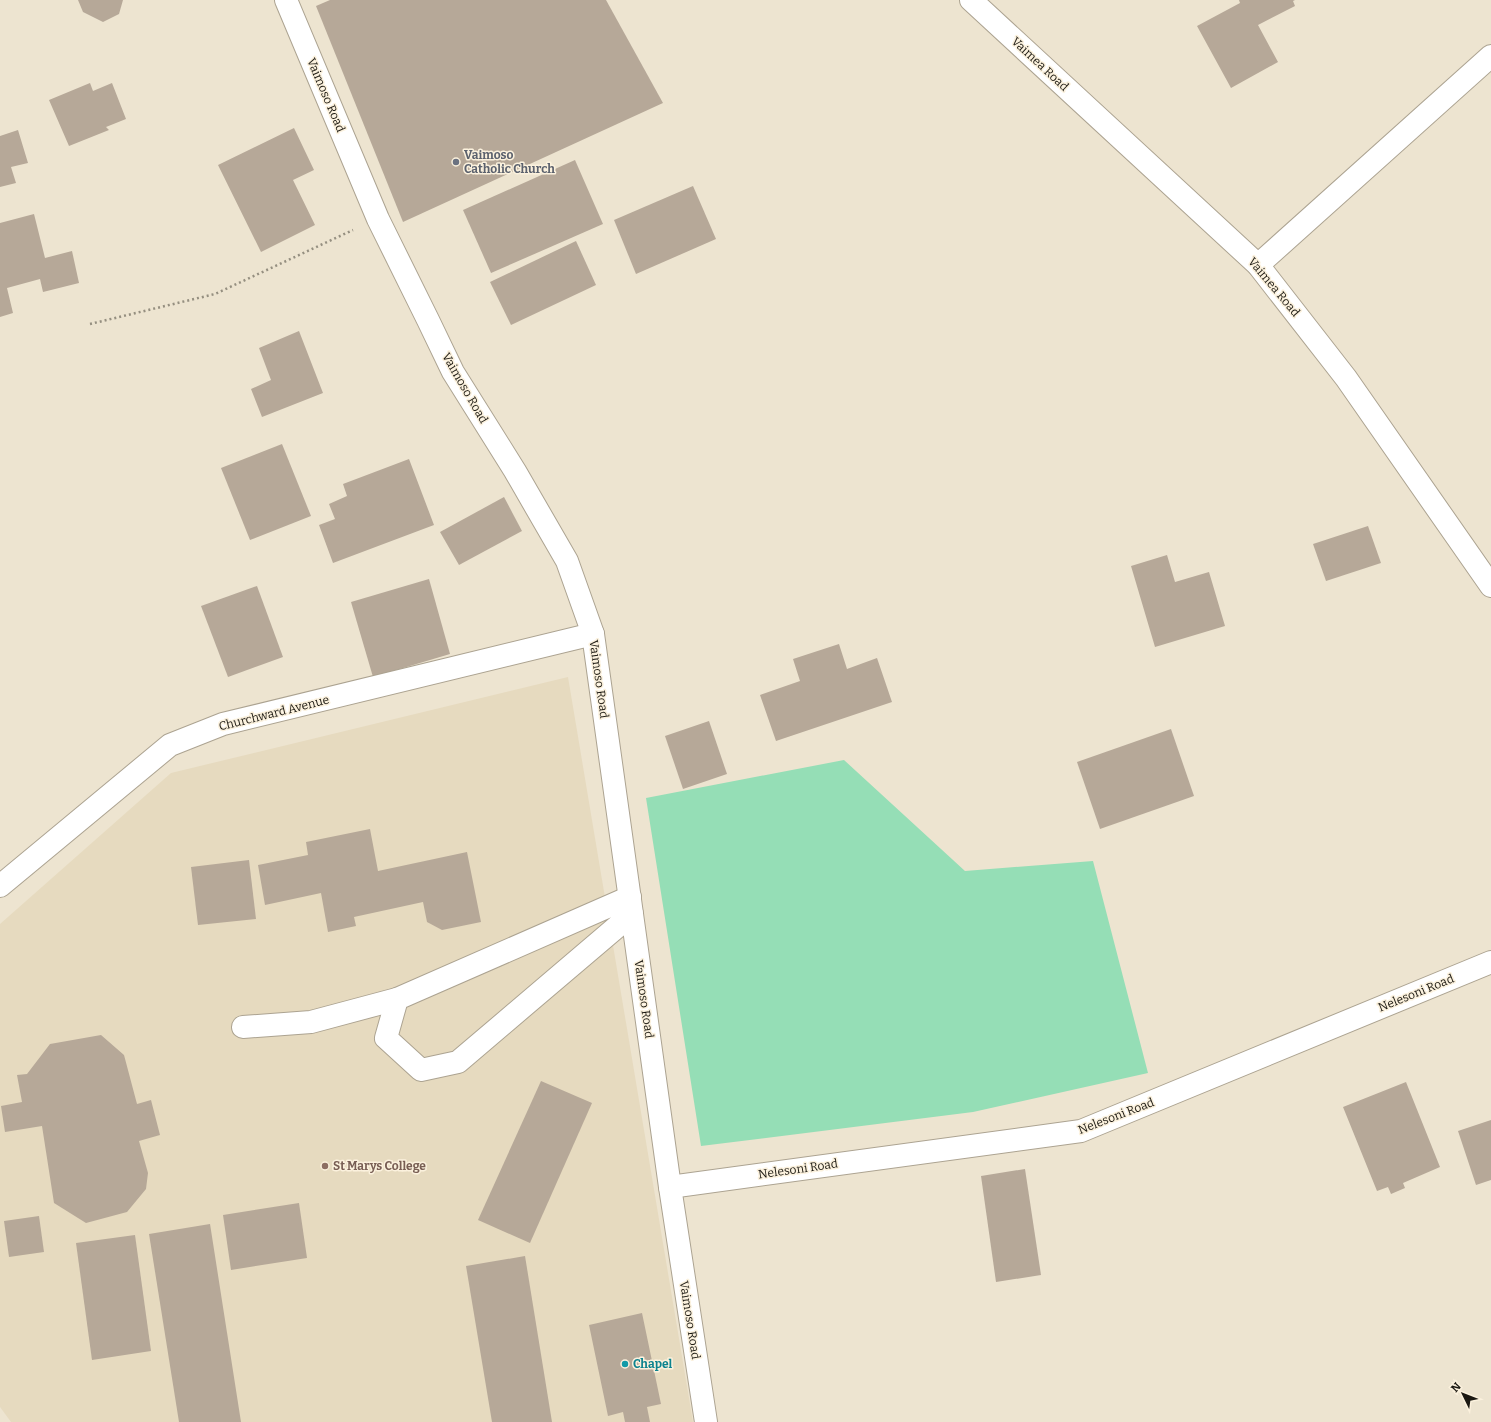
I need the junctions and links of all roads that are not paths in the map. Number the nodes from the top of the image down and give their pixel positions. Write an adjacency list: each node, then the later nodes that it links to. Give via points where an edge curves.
1 (286, 0): 6 (street, Vaimoso Road, via 378,219 453,372 567,561)
2 (971, 0): 4 (street, Vaimea Road)
3 (1491, 56): 4 (street)
4 (1258, 265): 5 (street, Vaimea Road, via 1346,378)
5 (1491, 586)
6 (594, 634): 7 (street, Churchward Avenue, via 223,724 170,745); 8 (street, Vaimoso Road)
7 (0, 886)
8 (631, 906): 10 (street); 10 (street, via 458,1062 421,1070 386,1038); 12 (street, Vaimoso Road)
9 (1491, 962): 12 (street, Nelesoni Road, via 1082,1131)
10 (396, 999): 11 (street, via 312,1022)
11 (242, 1027)
12 (670, 1187): 13 (street, Vaimoso Road)
13 (706, 1422)

